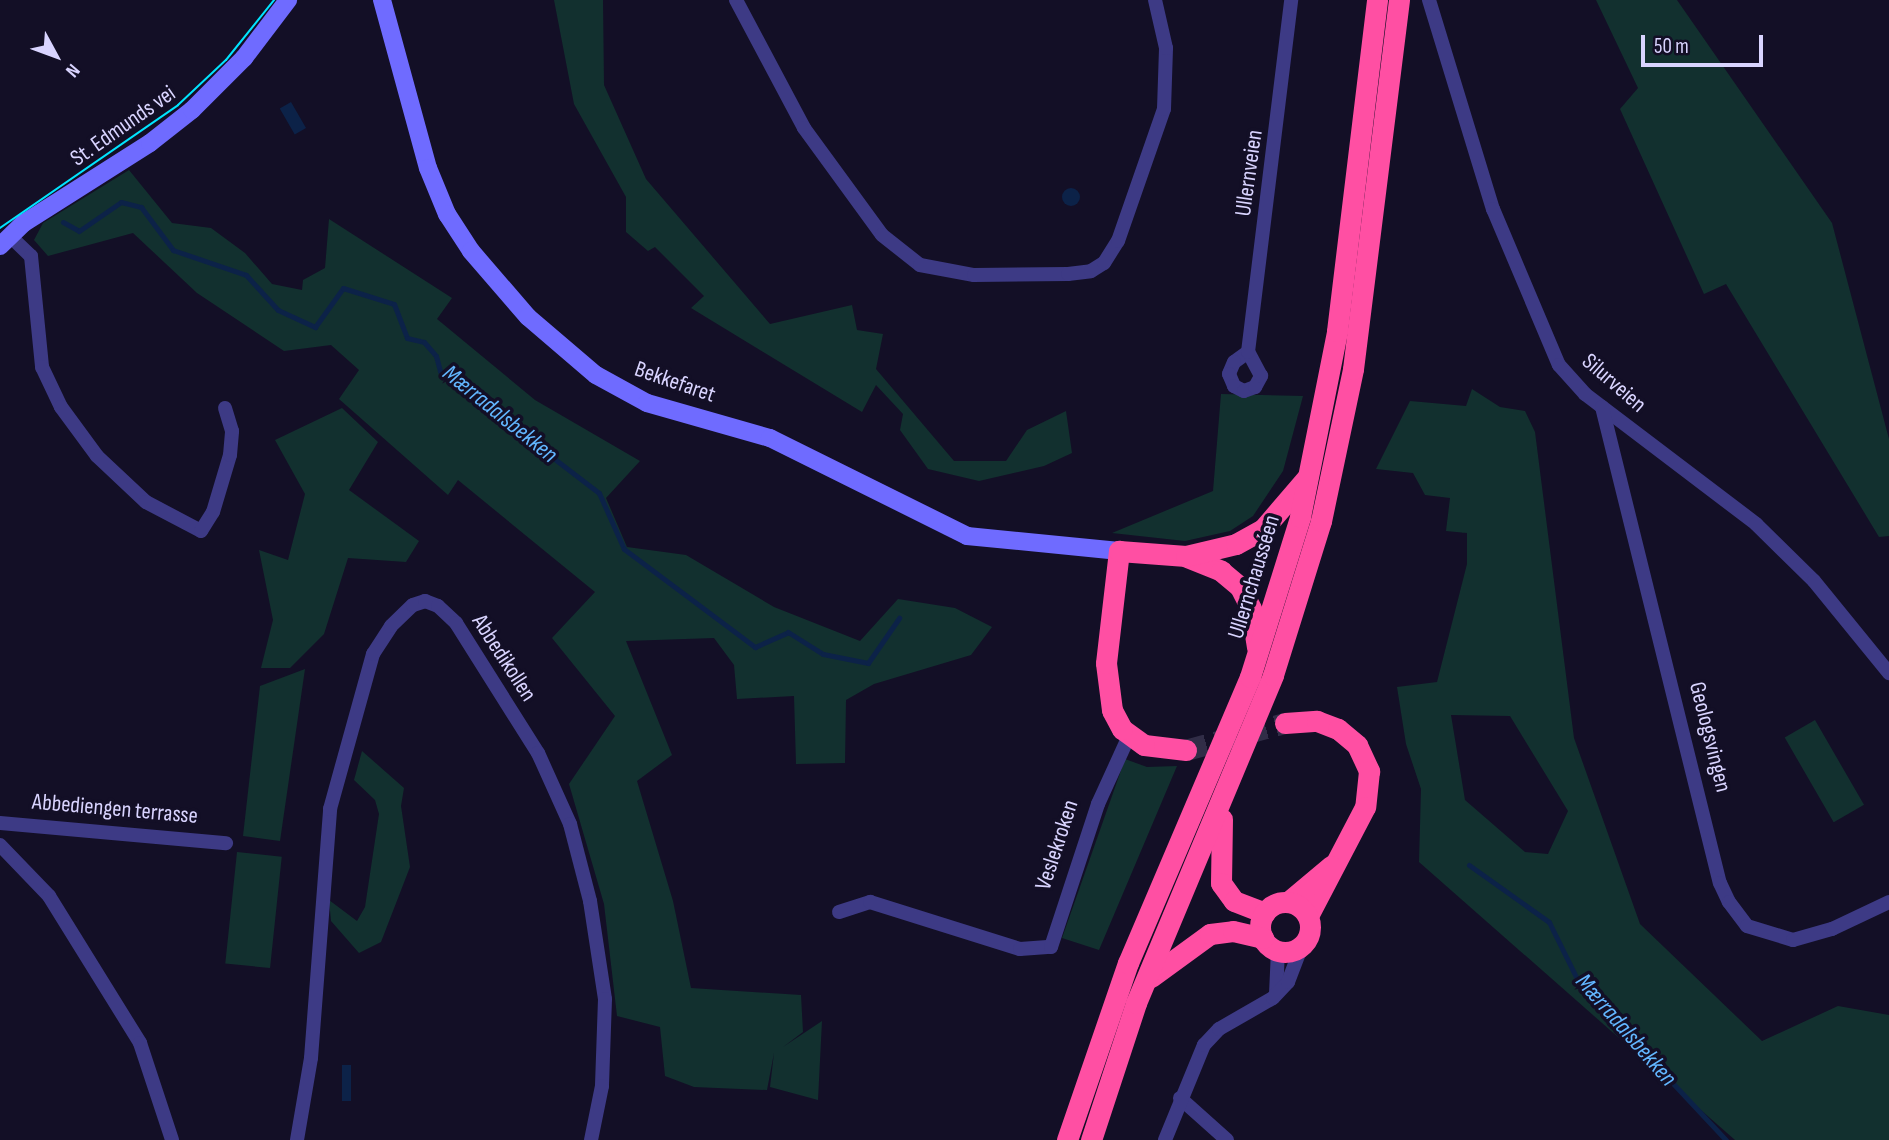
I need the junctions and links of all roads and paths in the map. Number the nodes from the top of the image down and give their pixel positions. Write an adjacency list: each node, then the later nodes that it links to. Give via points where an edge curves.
1 (288, 0): 9 (street, St. Edmunds vei, via 244,58 192,110)
2 (382, 0): 14 (street, Bekkefaret, via 428,168 446,214 528,317 596,375 646,403 770,438 967,536)
3 (736, 0): 4 (street, via 804,128 882,235 920,265 974,275 1068,274 1091,271 1104,263 1118,241 1164,109 1166,48)
4 (1155, 0)
5 (1291, 0): 10 (street, Ullernveien)
6 (1377, 0): 13 (highway, Ullernchausséen, via 1337,331)
7 (1399, 0): 21 (highway, Ullernchausséen, via 1342,434 1308,569)
8 (1429, 0): 11 (street, Silurveien, via 1493,209 1529,303 1559,365)
9 (5, 241): 12 (street, via 31,256 42,367 61,407 97,456 146,502 201,531 213,512 230,455 232,431)
10 (1248, 352)
11 (1602, 407): 17 (street, Silurveien, via 1756,524 1814,581); 27 (street, Geologsvingen, via 1720,883 1729,902 1747,926 1793,940 1832,929)
12 (225, 408)
13 (1311, 472): 15 (highway, via 1251,538); 16 (highway, Ullernchausséen)
14 (1119, 551): 15 (highway); 19 (highway, via 1106,675 1112,710)
15 (1185, 556): 16 (highway, via 1221,570 1241,587 1251,609)
16 (1258, 654): 39 (highway, Ullernchausséen, via 1128,963)
17 (1889, 673)
18 (1286, 723): 25 (highway, via 1330,725 1357,745 1367,765 1370,783 1365,807)
19 (1129, 736): 20 (highway, via 1153,749); 28 (street, Veslekroken, via 1098,804 1051,947 1020,949 870,902)
20 (1186, 750)
21 (1224, 799): 29 (highway, via 1221,883 1234,901); 33 (highway, Ullernchausséen)
22 (0, 823): 23 (street, Abbediengen terrasse)
23 (226, 843)
24 (0, 845): 36 (street, via 49,896 140,1043)
25 (1331, 866): 26 (highway); 30 (highway)
26 (1288, 902): 29 (highway); 30 (highway)
27 (1889, 902)
28 (839, 912)
29 (1265, 913): 31 (highway)
30 (1308, 916): 32 (highway, via 1309,935)
31 (1270, 944): 32 (highway); 33 (highway, via 1233,931 1210,934 1175,955); 34 (street)
32 (1301, 946): 34 (street, via 1287,982)
33 (1145, 983): 40 (highway, Ullernchausséen)
34 (1276, 994): 35 (street, via 1211,1036 1195,1060)
35 (1180, 1098): 41 (street); 42 (street)
36 (172, 1140)
37 (297, 1140): 38 (street, Abbedikollen, via 311,1058 330,809 373,654 391,626 413,604 425,601 456,623 538,753 570,824 590,901 605,999 602,1086)
38 (592, 1140)
39 (1067, 1140)
40 (1091, 1140)
41 (1165, 1140)
42 (1227, 1140)

